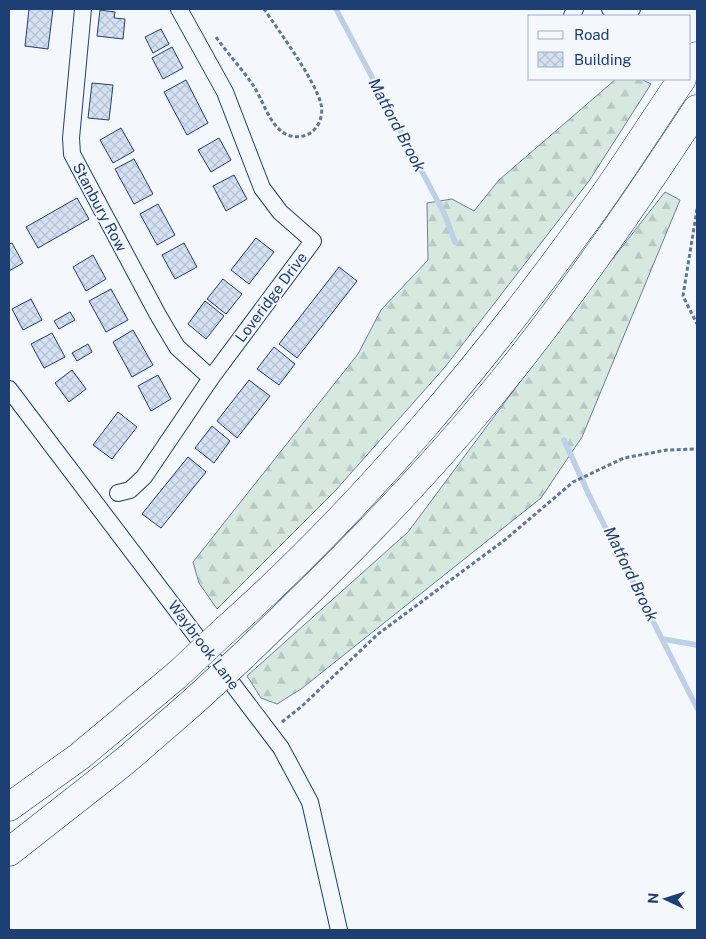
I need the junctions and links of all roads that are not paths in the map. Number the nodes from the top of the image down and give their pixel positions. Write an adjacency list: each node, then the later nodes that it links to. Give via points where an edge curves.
1 (83, 9): 7 (street, Stanbury Row, via 72,154 177,347)
2 (179, 9): 7 (street, Loveridge Drive, via 225,92 262,188 280,212 313,241)
3 (610, 9): 4 (street, via 627,15)
4 (632, 9)
5 (681, 80): 10 (highway, bridge, via 595,208 528,299 378,479 266,594 177,675 80,756)
6 (697, 109): 11 (highway, bridge, via 600,254 482,406 334,567 193,702)
7 (211, 378): 9 (street, Loveridge Drive, via 144,477 130,490)
8 (9, 389): 12 (street, Waybrook Lane, via 270,732 301,782 310,802)
9 (118, 493)
10 (9, 807)
11 (9, 852)
12 (339, 930)

